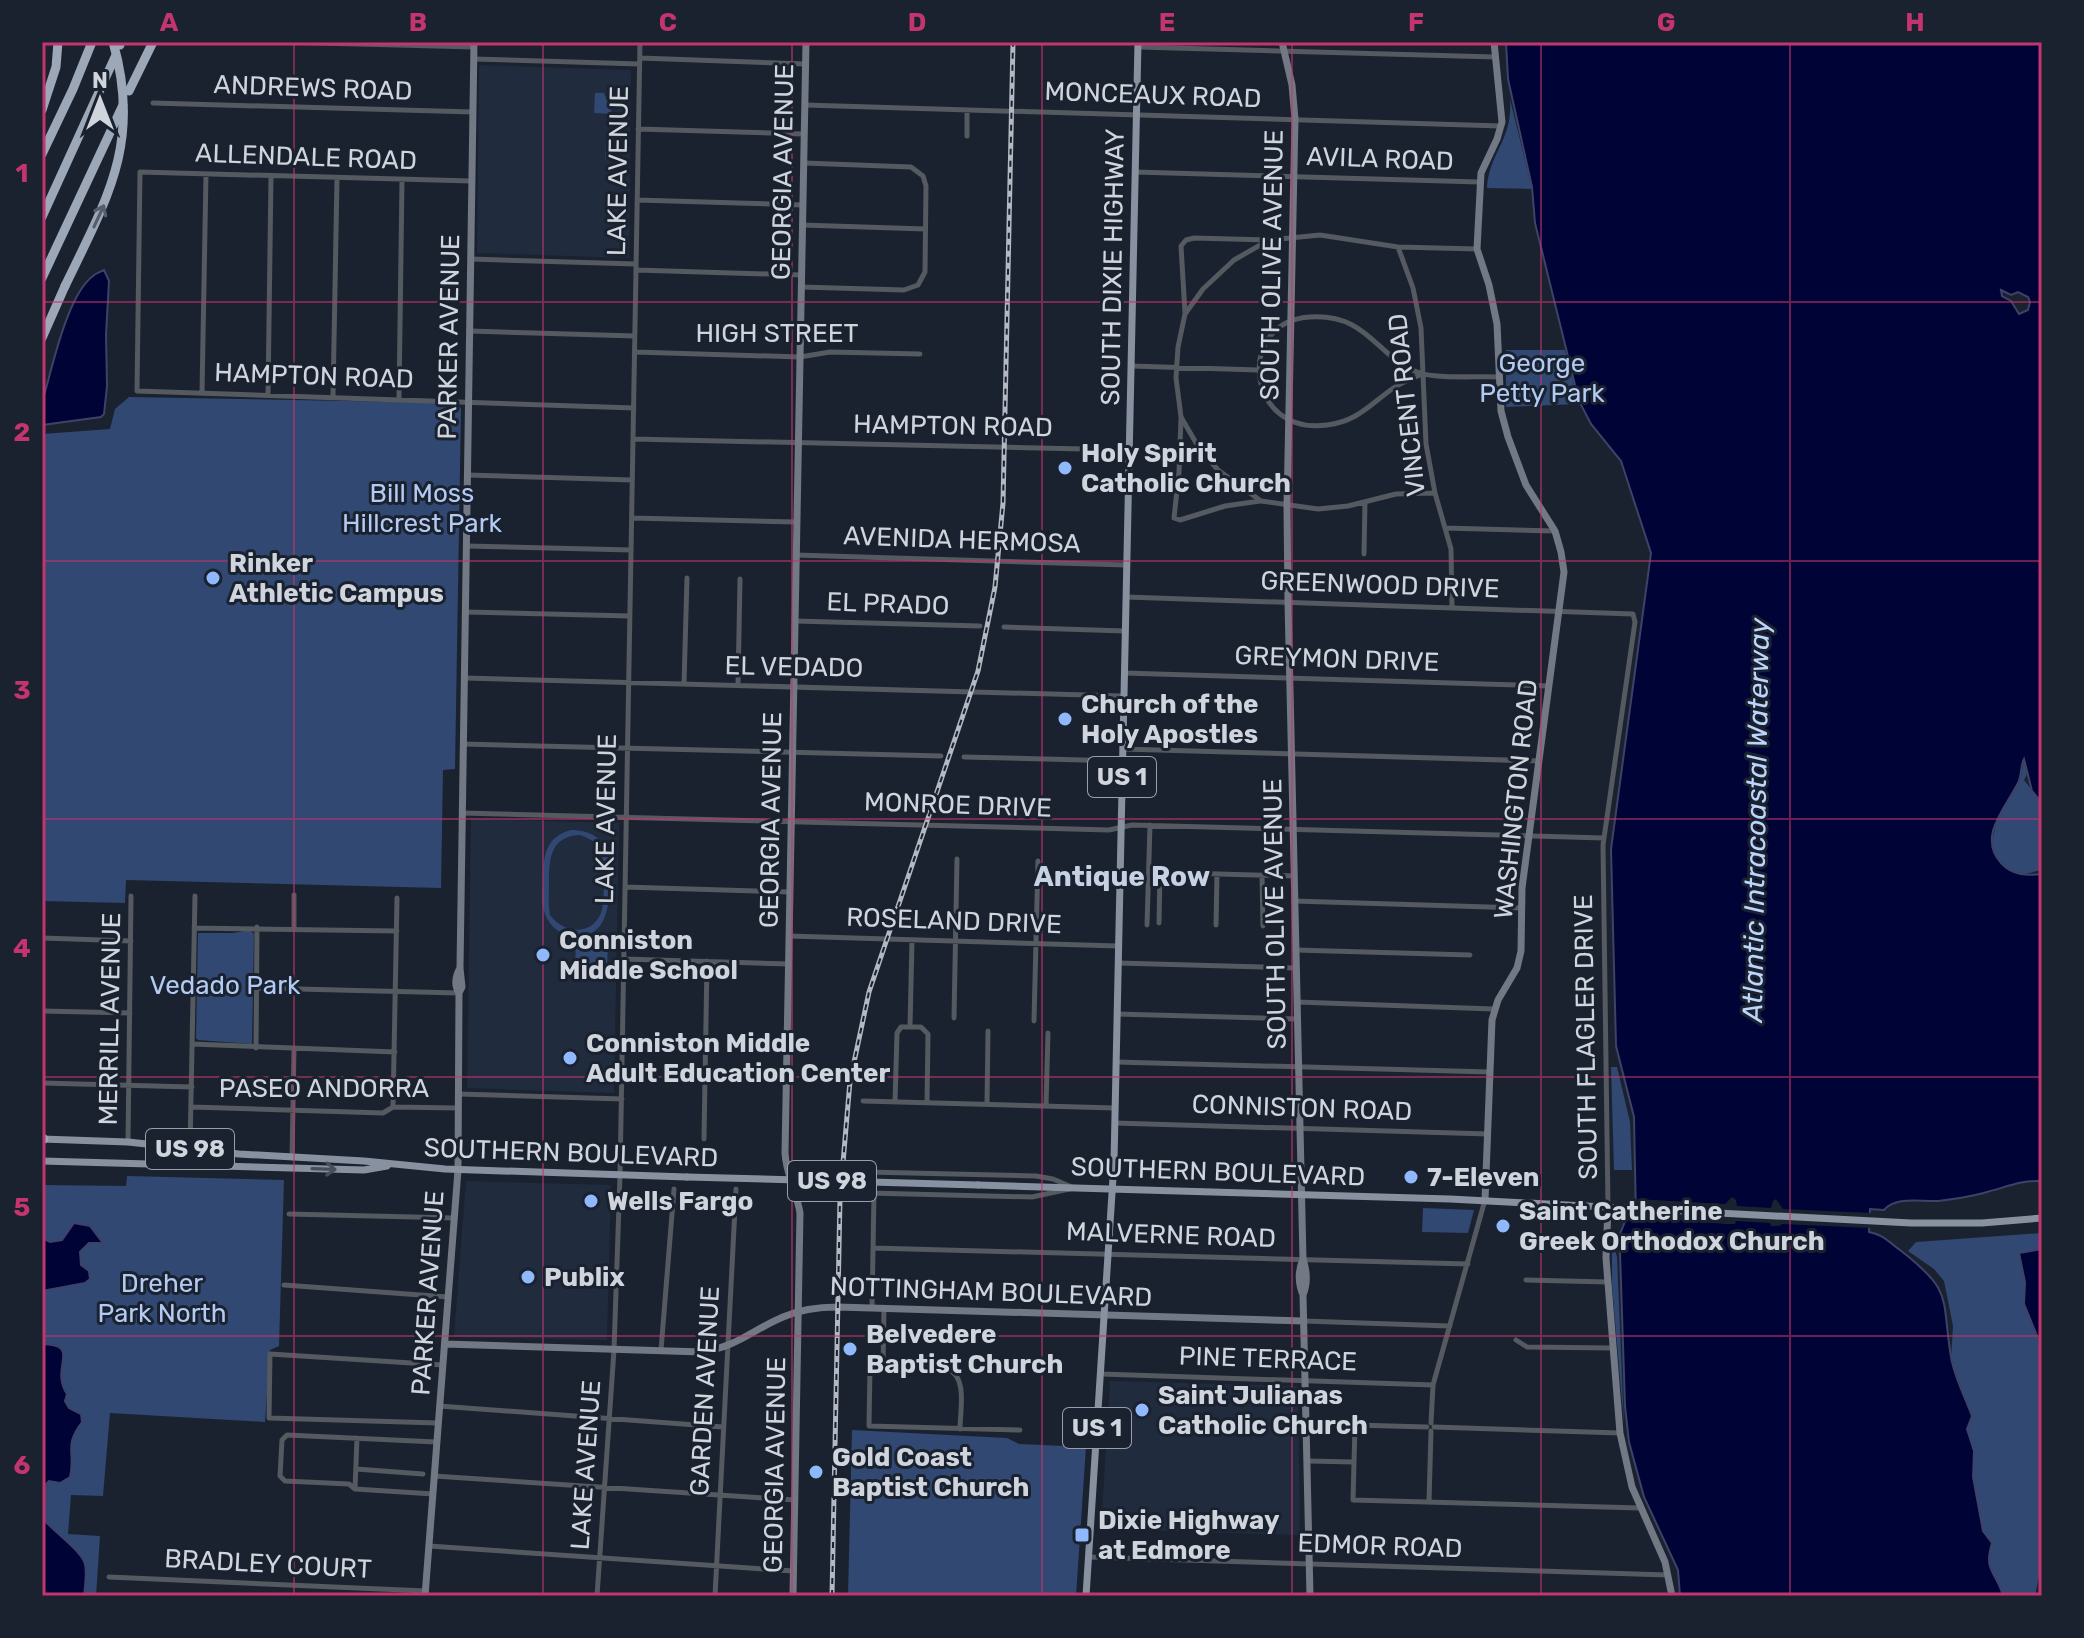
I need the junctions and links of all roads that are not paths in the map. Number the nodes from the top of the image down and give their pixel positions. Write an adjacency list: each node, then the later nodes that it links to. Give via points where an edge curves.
1 (58, 42): 22 (highway)
2 (92, 42): 31 (highway)
3 (153, 42): 18 (highway)
4 (280, 42): 10 (street)
5 (640, 42): 16 (street, LAKE AVENUE)
6 (806, 42): 17 (street, GEORGIA AVENUE)
7 (1282, 42): 12 (street, SOUTH OLIVE AVENUE)
8 (1494, 42): 14 (street)
9 (118, 43): 59 (highway, one-way to 9, bridge, via 112,187 125,116)
10 (474, 45): 15 (street, PARKER AVENUE)
11 (1138, 45): 12 (street); 25 (main road, SOUTH DIXIE HIGHWAY / US 1)
12 (1284, 51): 14 (street); 26 (street, SOUTH OLIVE AVENUE)
13 (115, 57): 43 (highway)
14 (1495, 57): 27 (street)
15 (474, 59): 16 (street); 24 (street, PARKER AVENUE)
16 (640, 61): 17 (street); 28 (street, LAKE AVENUE)
17 (805, 64): 21 (street, GEORGIA AVENUE)
18 (129, 91)
19 (153, 103): 24 (street, ANDREWS ROAD)
20 (123, 105): 53 (highway)
21 (805, 105): 23 (street, MONCEAUX ROAD); 29 (street, GEORGIA AVENUE)
22 (42, 110)
23 (967, 110): 25 (street, MONCEAUX ROAD); 30 (street)
24 (473, 112): 39 (street, PARKER AVENUE)
25 (1136, 116): 26 (street, MONCEAUX ROAD); 33 (main road, SOUTH DIXIE HIGHWAY / US 1)
26 (1295, 119): 27 (street, MONCEAUX ROAD); 36 (street, SOUTH OLIVE AVENUE)
27 (1501, 126): 40 (street)
28 (638, 129): 29 (street); 41 (street, LAKE AVENUE)
29 (804, 134): 32 (street, GEORGIA AVENUE)
30 (967, 136)
31 (42, 154)
32 (804, 163): 42 (street, GEORGIA AVENUE); 45 (street, via 908,166 921,173 926,183)
33 (1135, 172): 36 (street, AVILA ROAD); 63 (main road, SOUTH DIXIE HIGHWAY / US 1)
34 (206, 174): 35 (street, ALLENDALE ROAD); 68 (street, ALLENDALE ROAD, via 140,172); 69 (street)
35 (271, 176): 37 (street, ALLENDALE ROAD); 70 (street)
36 (1294, 176): 40 (street, AVILA ROAD); 46 (street, SOUTH OLIVE AVENUE)
37 (337, 178): 38 (street, ALLENDALE ROAD); 71 (street)
38 (402, 180): 39 (street, ALLENDALE ROAD); 72 (street)
39 (471, 181): 50 (street, PARKER AVENUE)
40 (1479, 182): 49 (street, WASHINGTON ROAD)
41 (637, 200): 42 (street); 51 (street, LAKE AVENUE)
42 (803, 205): 44 (street, GEORGIA AVENUE)
43 (42, 217)
44 (802, 225): 45 (street); 52 (street, GEORGIA AVENUE)
45 (925, 229): 54 (street, via 925,272 915,288)
46 (1293, 236): 47 (street); 48 (street, via 1337,236); 56 (street, SOUTH OLIVE AVENUE)
47 (1269, 240): 55 (street, via 1222,270); 55 (street, via 1186,240 1181,246)
48 (1398, 247): 49 (street); 66 (street, VINCENT ROAD, via 1417,306)
49 (1477, 249): 67 (street, WASHINGTON ROAD, via 1497,324)
50 (470, 259): 51 (street); 57 (street, PARKER AVENUE)
51 (636, 267): 52 (street); 58 (street, LAKE AVENUE)
52 (801, 275): 54 (street, GEORGIA AVENUE)
53 (42, 278)
54 (801, 287): 62 (street, GEORGIA AVENUE)
55 (1185, 314): 64 (street)
56 (1291, 320): 65 (street, via 1266,343); 66 (street, via 1326,317 1349,323); 76 (street, SOUTH OLIVE AVENUE)
57 (469, 331): 58 (street); 73 (street, PARKER AVENUE)
58 (635, 336): 60 (street, LAKE AVENUE)
59 (42, 338)
60 (635, 352): 62 (street, HIGH STREET); 74 (street, LAKE AVENUE)
61 (920, 354): 62 (street, HIGH STREET, via 830,352)
62 (800, 357): 78 (street, GEORGIA AVENUE)
63 (1131, 366): 64 (street); 79 (main road, SOUTH DIXIE HIGHWAY / US 1)
64 (1176, 368): 65 (street); 75 (street)
65 (1258, 370): 76 (street, via 1267,402)
66 (1422, 374): 67 (street); 76 (street, via 1351,419 1319,426); 82 (street, VINCENT ROAD)
67 (1499, 377): 89 (street, WASHINGTON ROAD, via 1512,454)
68 (137, 391): 69 (street, HAMPTON ROAD)
69 (202, 393): 70 (street, HAMPTON ROAD)
70 (268, 395): 71 (street, HAMPTON ROAD)
71 (333, 397): 72 (street, HAMPTON ROAD)
72 (399, 399): 73 (street, HAMPTON ROAD)
73 (468, 401): 74 (street, HAMPTON ROAD); 80 (street, PARKER AVENUE)
74 (634, 408): 77 (street, LAKE AVENUE)
75 (1181, 417): 83 (street, via 1208,460); 83 (street, via 1174,518)
76 (1289, 421): 85 (street, SOUTH OLIVE AVENUE)
77 (633, 439): 78 (street, HAMPTON ROAD); 81 (street, LAKE AVENUE)
78 (798, 443): 79 (street, HAMPTON ROAD); 87 (street, GEORGIA AVENUE)
79 (1129, 450): 94 (main road, SOUTH DIXIE HIGHWAY / US 1)
80 (467, 475): 81 (street); 90 (street, PARKER AVENUE)
81 (632, 480): 86 (street, LAKE AVENUE)
82 (1435, 493): 84 (street); 88 (street, VINCENT ROAD)
83 (1261, 501): 85 (street)
84 (1365, 502): 85 (street, via 1318,509); 92 (street)
85 (1287, 505): 98 (street, SOUTH OLIVE AVENUE)
86 (632, 518): 87 (street); 91 (street, LAKE AVENUE)
87 (797, 522): 93 (street, GEORGIA AVENUE)
88 (1445, 528): 89 (street); 99 (street, VINCENT ROAD, via 1453,561)
89 (1555, 531): 100 (street, WASHINGTON ROAD, via 1564,572)
90 (466, 546): 91 (street); 101 (street, PARKER AVENUE)
91 (631, 550): 103 (street, LAKE AVENUE)
92 (1364, 554)
93 (796, 555): 94 (street, AVENIDA HERMOSA); 104 (street, GEORGIA AVENUE)
94 (1126, 565): 97 (main road, SOUTH DIXIE HIGHWAY / US 1)
95 (687, 578): 112 (street)
96 (740, 579): 113 (street)
97 (1126, 597): 98 (street, GREENWOOD DRIVE); 107 (main road, SOUTH DIXIE HIGHWAY / US 1)
98 (1288, 602): 99 (street, GREENWOOD DRIVE); 110 (street, SOUTH OLIVE AVENUE)
99 (1452, 607): 100 (street, GREENWOOD DRIVE)
100 (1559, 610): 102 (street, GREENWOOD DRIVE); 115 (street, WASHINGTON ROAD)
101 (465, 612): 103 (street); 109 (street, PARKER AVENUE)
102 (1633, 614): 133 (street, SOUTH FLAGLER DRIVE)
103 (630, 616): 111 (street, LAKE AVENUE)
104 (795, 621): 105 (street, EL PRADO); 114 (street, GEORGIA AVENUE)
105 (980, 626)
106 (1004, 627): 107 (street)
107 (1125, 631): 108 (main road, SOUTH DIXIE HIGHWAY / US 1)
108 (1124, 673): 110 (street, GREYMON DRIVE); 116 (main road, SOUTH DIXIE HIGHWAY / US 1)
109 (464, 678): 111 (street, EL VEDADO); 117 (street, PARKER AVENUE)
110 (1290, 678): 115 (street, GREYMON DRIVE); 121 (street, SOUTH OLIVE AVENUE)
111 (629, 682): 112 (street, EL VEDADO); 118 (street, LAKE AVENUE)
112 (684, 684): 113 (street, EL VEDADO)
113 (738, 685): 114 (street, EL VEDADO)
114 (794, 686): 116 (street, EL VEDADO); 120 (street, GEORGIA AVENUE)
115 (1549, 686): 125 (street, WASHINGTON ROAD)
116 (1123, 696): 119 (main road, SOUTH DIXIE HIGHWAY / US 1)
117 (463, 744): 118 (street); 126 (street, PARKER AVENUE)
118 (628, 748): 120 (street); 127 (street, LAKE AVENUE)
119 (1122, 749): 121 (street); 124 (main road, SOUTH DIXIE HIGHWAY / US 1)
120 (793, 752): 122 (street); 128 (street, GEORGIA AVENUE)
121 (1291, 753): 125 (street); 131 (street, SOUTH OLIVE AVENUE)
122 (941, 756)
123 (964, 757): 124 (street)
124 (1122, 761): 130 (main road, SOUTH DIXIE HIGHWAY / US 1)
125 (1539, 761): 132 (street, WASHINGTON ROAD)
126 (462, 813): 127 (street, MONROE DRIVE); 173 (street, PARKER AVENUE)
127 (626, 817): 128 (street, MONROE DRIVE); 141 (street, LAKE AVENUE)
128 (791, 820): 130 (street, MONROE DRIVE); 142 (street, GEORGIA AVENUE)
129 (1150, 825): 130 (street, MONROE DRIVE); 131 (street, MONROE DRIVE); 136 (street)
130 (1121, 828): 163 (main road, SOUTH DIXIE HIGHWAY / US 1)
131 (1293, 829): 132 (street, MONROE DRIVE); 140 (street, SOUTH OLIVE AVENUE)
132 (1529, 836): 133 (street, MONROE DRIVE); 148 (street, WASHINGTON ROAD)
133 (1604, 838): 230 (street, SOUTH FLAGLER DRIVE)
134 (957, 859): 161 (street)
135 (1038, 861): 162 (street)
136 (1149, 872): 137 (street); 150 (street)
137 (1160, 872): 138 (street); 149 (street)
138 (1217, 874): 139 (street); 151 (street)
139 (1262, 875): 140 (street); 152 (street)
140 (1294, 876): 147 (street, SOUTH OLIVE AVENUE)
141 (625, 887): 142 (street); 166 (street, LAKE AVENUE)
142 (790, 892): 157 (street, GEORGIA AVENUE)
143 (294, 895): 155 (street)
144 (131, 896): 160 (street, MERRILL AVENUE)
145 (195, 896): 154 (street)
146 (397, 898): 156 (street)
147 (1294, 901): 148 (street); 164 (street, SOUTH OLIVE AVENUE)
148 (1521, 908): 175 (street, WASHINGTON ROAD, via 1520,960)
149 (1159, 923)
150 (1147, 925)
151 (1216, 925)
152 (1263, 926)
153 (257, 927): 154 (street); 155 (street); 171 (street)
154 (194, 928): 185 (street)
155 (294, 928): 156 (street)
156 (397, 931): 172 (street)
157 (789, 936): 159 (street, ROSELAND DRIVE); 169 (street, GEORGIA AVENUE)
158 (42, 938): 160 (street)
159 (912, 940): 161 (street, ROSELAND DRIVE); 182 (street)
160 (131, 941): 177 (street, MERRILL AVENUE)
161 (955, 941): 162 (street, ROSELAND DRIVE); 179 (street)
162 (1036, 943): 163 (street, ROSELAND DRIVE); 181 (street)
163 (1118, 946): 168 (main road, SOUTH DIXIE HIGHWAY / US 1)
164 (1296, 950): 165 (street); 170 (street, SOUTH OLIVE AVENUE)
165 (1470, 955)
166 (624, 959): 167 (street); 196 (street, LAKE AVENUE)
167 (707, 961): 169 (street); 211 (street)
168 (1118, 963): 170 (street); 178 (main road, SOUTH DIXIE HIGHWAY / US 1)
169 (789, 964): 244 (street, GEORGIA AVENUE, via 785,1153 800,1213)
170 (1296, 968): 174 (street, SOUTH OLIVE AVENUE)
171 (257, 988): 172 (street); 186 (street)
172 (396, 992): 173 (street); 188 (street)
173 (459, 993): 195 (street, PARKER AVENUE)
174 (1297, 1002): 175 (street); 180 (street, SOUTH OLIVE AVENUE)
175 (1493, 1009): 191 (street, WASHINGTON ROAD)
176 (42, 1011): 177 (street)
177 (130, 1013): 193 (street, MERRILL AVENUE)
178 (1117, 1014): 180 (street); 189 (main road, SOUTH DIXIE HIGHWAY / US 1)
179 (954, 1018)
180 (1297, 1019): 190 (street, SOUTH OLIVE AVENUE)
181 (1034, 1021)
182 (910, 1027): 198 (street, via 897,1033); 199 (street, via 924,1028 928,1034)
183 (988, 1031): 200 (street)
184 (1048, 1033): 201 (street)
185 (192, 1044): 186 (street); 194 (street)
186 (256, 1048): 187 (street)
187 (294, 1049): 188 (street); 206 (street)
188 (395, 1052): 203 (street)
189 (1116, 1062): 190 (street); 205 (main road, SOUTH DIXIE HIGHWAY / US 1)
190 (1298, 1067): 191 (street); 208 (street, SOUTH OLIVE AVENUE)
191 (1490, 1072): 209 (street, WASHINGTON ROAD)
192 (42, 1083): 193 (street)
193 (129, 1085): 194 (street); 212 (street, MERRILL AVENUE)
194 (192, 1087): 202 (street)
195 (457, 1094): 196 (street); 204 (street, PARKER AVENUE)
196 (622, 1099): 222 (street, LAKE AVENUE)
197 (863, 1101): 198 (street)
198 (895, 1102): 199 (street)
199 (927, 1103): 200 (street)
200 (987, 1104): 201 (street)
201 (1046, 1106): 205 (street)
202 (192, 1107): 206 (street, PASEO ANDORRA); 213 (street)
203 (393, 1107): 204 (street, PASEO ANDORRA); 206 (street, PASEO ANDORRA, via 383,1113)
204 (457, 1108): 221 (street, PARKER AVENUE)
205 (1115, 1108): 207 (main road, SOUTH DIXIE HIGHWAY / US 1)
206 (293, 1110): 215 (street)
207 (1114, 1123): 208 (street, CONNISTON ROAD); 226 (main road, SOUTH DIXIE HIGHWAY / US 1)
208 (1300, 1128): 209 (street, CONNISTON ROAD); 228 (street, SOUTH OLIVE AVENUE)
209 (1488, 1134): 229 (street, WASHINGTON ROAD)
210 (43, 1139): 212 (main road, SOUTHERN BOULEVARD / US 98)
211 (704, 1139)
212 (128, 1142): 213 (main road, SOUTHERN BOULEVARD / US 98)
213 (190, 1149): 214 (main road, SOUTHERN BOULEVARD / US 98); 217 (main road)
214 (221, 1152): 215 (main road, SOUTHERN BOULEVARD / US 98); 218 (main road, via 196,1155)
215 (292, 1158): 219 (main road, SOUTHERN BOULEVARD / US 98); 220 (main road)
216 (42, 1161): 217 (main road, SOUTHERN BOULEVARD / US 98)
217 (164, 1165): 218 (main road, SOUTHERN BOULEVARD / US 98)
218 (190, 1165): 220 (main road, SOUTHERN BOULEVARD / US 98)
219 (393, 1165): 220 (main road, SOUTHERN BOULEVARD / US 98, one-way to 219, via 364,1170); 221 (main road, SOUTHERN BOULEVARD / US 98)
220 (261, 1167)
221 (458, 1170): 222 (main road, SOUTHERN BOULEVARD / US 98); 232 (street, PARKER AVENUE)
222 (620, 1175): 223 (main road, SOUTHERN BOULEVARD / US 98, bridge); 252 (street, LAKE AVENUE)
223 (1074, 1188): 226 (main road, SOUTHERN BOULEVARD / US 98); 227 (street, via 1032,1197); 227 (street, via 1036,1176 865,1172 862,1189)
224 (674, 1189): 253 (street)
225 (736, 1189): 250 (street, GARDEN AVENUE)
226 (1113, 1189): 228 (main road, SOUTHERN BOULEVARD / US 98); 235 (main road, SOUTH DIXIE HIGHWAY / US 1)
227 (874, 1194): 234 (street)
228 (1301, 1194): 229 (main road, SOUTHERN BOULEVARD / US 98); 236 (street, SOUTH OLIVE AVENUE)
229 (1485, 1200): 230 (main road, SOUTHERN BOULEVARD / US 98); 237 (street, WASHINGTON ROAD)
230 (1608, 1207): 233 (main road, SOUTHERN BOULEVARD / US 98, via 1944,1223); 239 (street, SOUTH FLAGLER DRIVE)
231 (289, 1214): 232 (street)
232 (455, 1218): 241 (street, PARKER AVENUE)
233 (2042, 1218)
234 (873, 1248): 235 (street, MALVERNE ROAD); 242 (street)
235 (1109, 1254): 236 (street, MALVERNE ROAD); 245 (main road, SOUTH DIXIE HIGHWAY / US 1)
236 (1303, 1259): 237 (street, MALVERNE ROAD); 246 (street, SOUTH OLIVE AVENUE)
237 (1468, 1264): 247 (street, WASHINGTON ROAD)
238 (1526, 1280): 239 (street)
239 (1608, 1282): 251 (street, SOUTH FLAGLER DRIVE)
240 (284, 1285): 241 (street)
241 (448, 1297): 249 (street, PARKER AVENUE)
242 (872, 1308): 243 (street, NOTTINGHAM BOULEVARD); 244 (street, NOTTINGHAM BOULEVARD)
243 (884, 1308): 245 (street, NOTTINGHAM BOULEVARD); 255 (street)
244 (798, 1311): 250 (street, NOTTINGHAM BOULEVARD); 278 (street, GEORGIA AVENUE)
245 (1105, 1316): 246 (street, NOTTINGHAM BOULEVARD); 256 (main road, SOUTH DIXIE HIGHWAY / US 1)
246 (1304, 1321): 247 (street, NOTTINGHAM BOULEVARD); 257 (street, SOUTH OLIVE AVENUE)
247 (1450, 1326): 258 (street, WASHINGTON ROAD)
248 (1516, 1340): 251 (street, via 1527,1347)
249 (445, 1344): 252 (street, NOTTINGHAM BOULEVARD); 254 (street, PARKER AVENUE)
250 (728, 1347): 253 (street, NOTTINGHAM BOULEVARD); 262 (street, GARDEN AVENUE)
251 (1612, 1348): 266 (street, SOUTH FLAGLER DRIVE)
252 (614, 1350): 253 (street, NOTTINGHAM BOULEVARD); 260 (street, LAKE AVENUE)
253 (661, 1351)
254 (443, 1365): 259 (street, PARKER AVENUE); 261 (street, via 270,1354 269,1418)
255 (883, 1367): 264 (street, via 954,1371 960,1381); 264 (street, via 870,1367 869,1426)
256 (1101, 1374): 257 (street, PINE TERRACE); 282 (main road, SOUTH DIXIE HIGHWAY / US 1)
257 (1305, 1380): 258 (street, PINE TERRACE); 269 (street, SOUTH OLIVE AVENUE)
258 (1433, 1385): 263 (street, WASHINGTON ROAD)
259 (439, 1406): 260 (street); 261 (street, PARKER AVENUE)
260 (610, 1419): 262 (street); 275 (street, LAKE AVENUE)
261 (438, 1423): 268 (street, PARKER AVENUE)
262 (723, 1427): 277 (street, GARDEN AVENUE)
263 (1431, 1427): 266 (street); 270 (street, via 1355,1425); 279 (street, WASHINGTON ROAD)
264 (960, 1429): 265 (street)
265 (1020, 1430)
266 (1620, 1433): 280 (street, SOUTH FLAGLER DRIVE)
267 (357, 1438): 268 (street); 271 (street); 274 (street, via 287,1435 282,1440 280,1476 285,1481 349,1484)
268 (437, 1442): 273 (street, PARKER AVENUE)
269 (1307, 1461): 270 (street); 284 (street, SOUTH OLIVE AVENUE)
270 (1354, 1462): 279 (street, via 1353,1500)
271 (356, 1469): 272 (street); 274 (street)
272 (423, 1474)
273 (434, 1476): 275 (street); 276 (street, PARKER AVENUE)
274 (355, 1489): 276 (street)
275 (604, 1489): 277 (street); 283 (street, LAKE AVENUE)
276 (433, 1494): 281 (street, PARKER AVENUE)
277 (720, 1497): 278 (street); 285 (street, GARDEN AVENUE)
278 (795, 1500): 286 (street, GEORGIA AVENUE)
279 (1429, 1502): 280 (street)
280 (1640, 1508): 287 (street, SOUTH FLAGLER DRIVE)
281 (429, 1546): 283 (street); 289 (street, PARKER AVENUE)
282 (1089, 1557): 284 (street, EDMOR ROAD); 293 (main road, SOUTH DIXIE HIGHWAY / US 1)
283 (599, 1559): 285 (street); 290 (street, LAKE AVENUE)
284 (1309, 1563): 287 (street, EDMOR ROAD); 294 (street, SOUTH OLIVE AVENUE)
285 (717, 1567): 286 (street); 291 (street, GARDEN AVENUE)
286 (793, 1571): 292 (street, GEORGIA AVENUE)
287 (1669, 1575): 295 (street, SOUTH FLAGLER DRIVE)
288 (109, 1577): 289 (street, BRADLEY COURT)
289 (426, 1594)
290 (597, 1596)
291 (715, 1596)
292 (793, 1596)
293 (1086, 1596)
294 (1310, 1596)
295 (1672, 1596)

